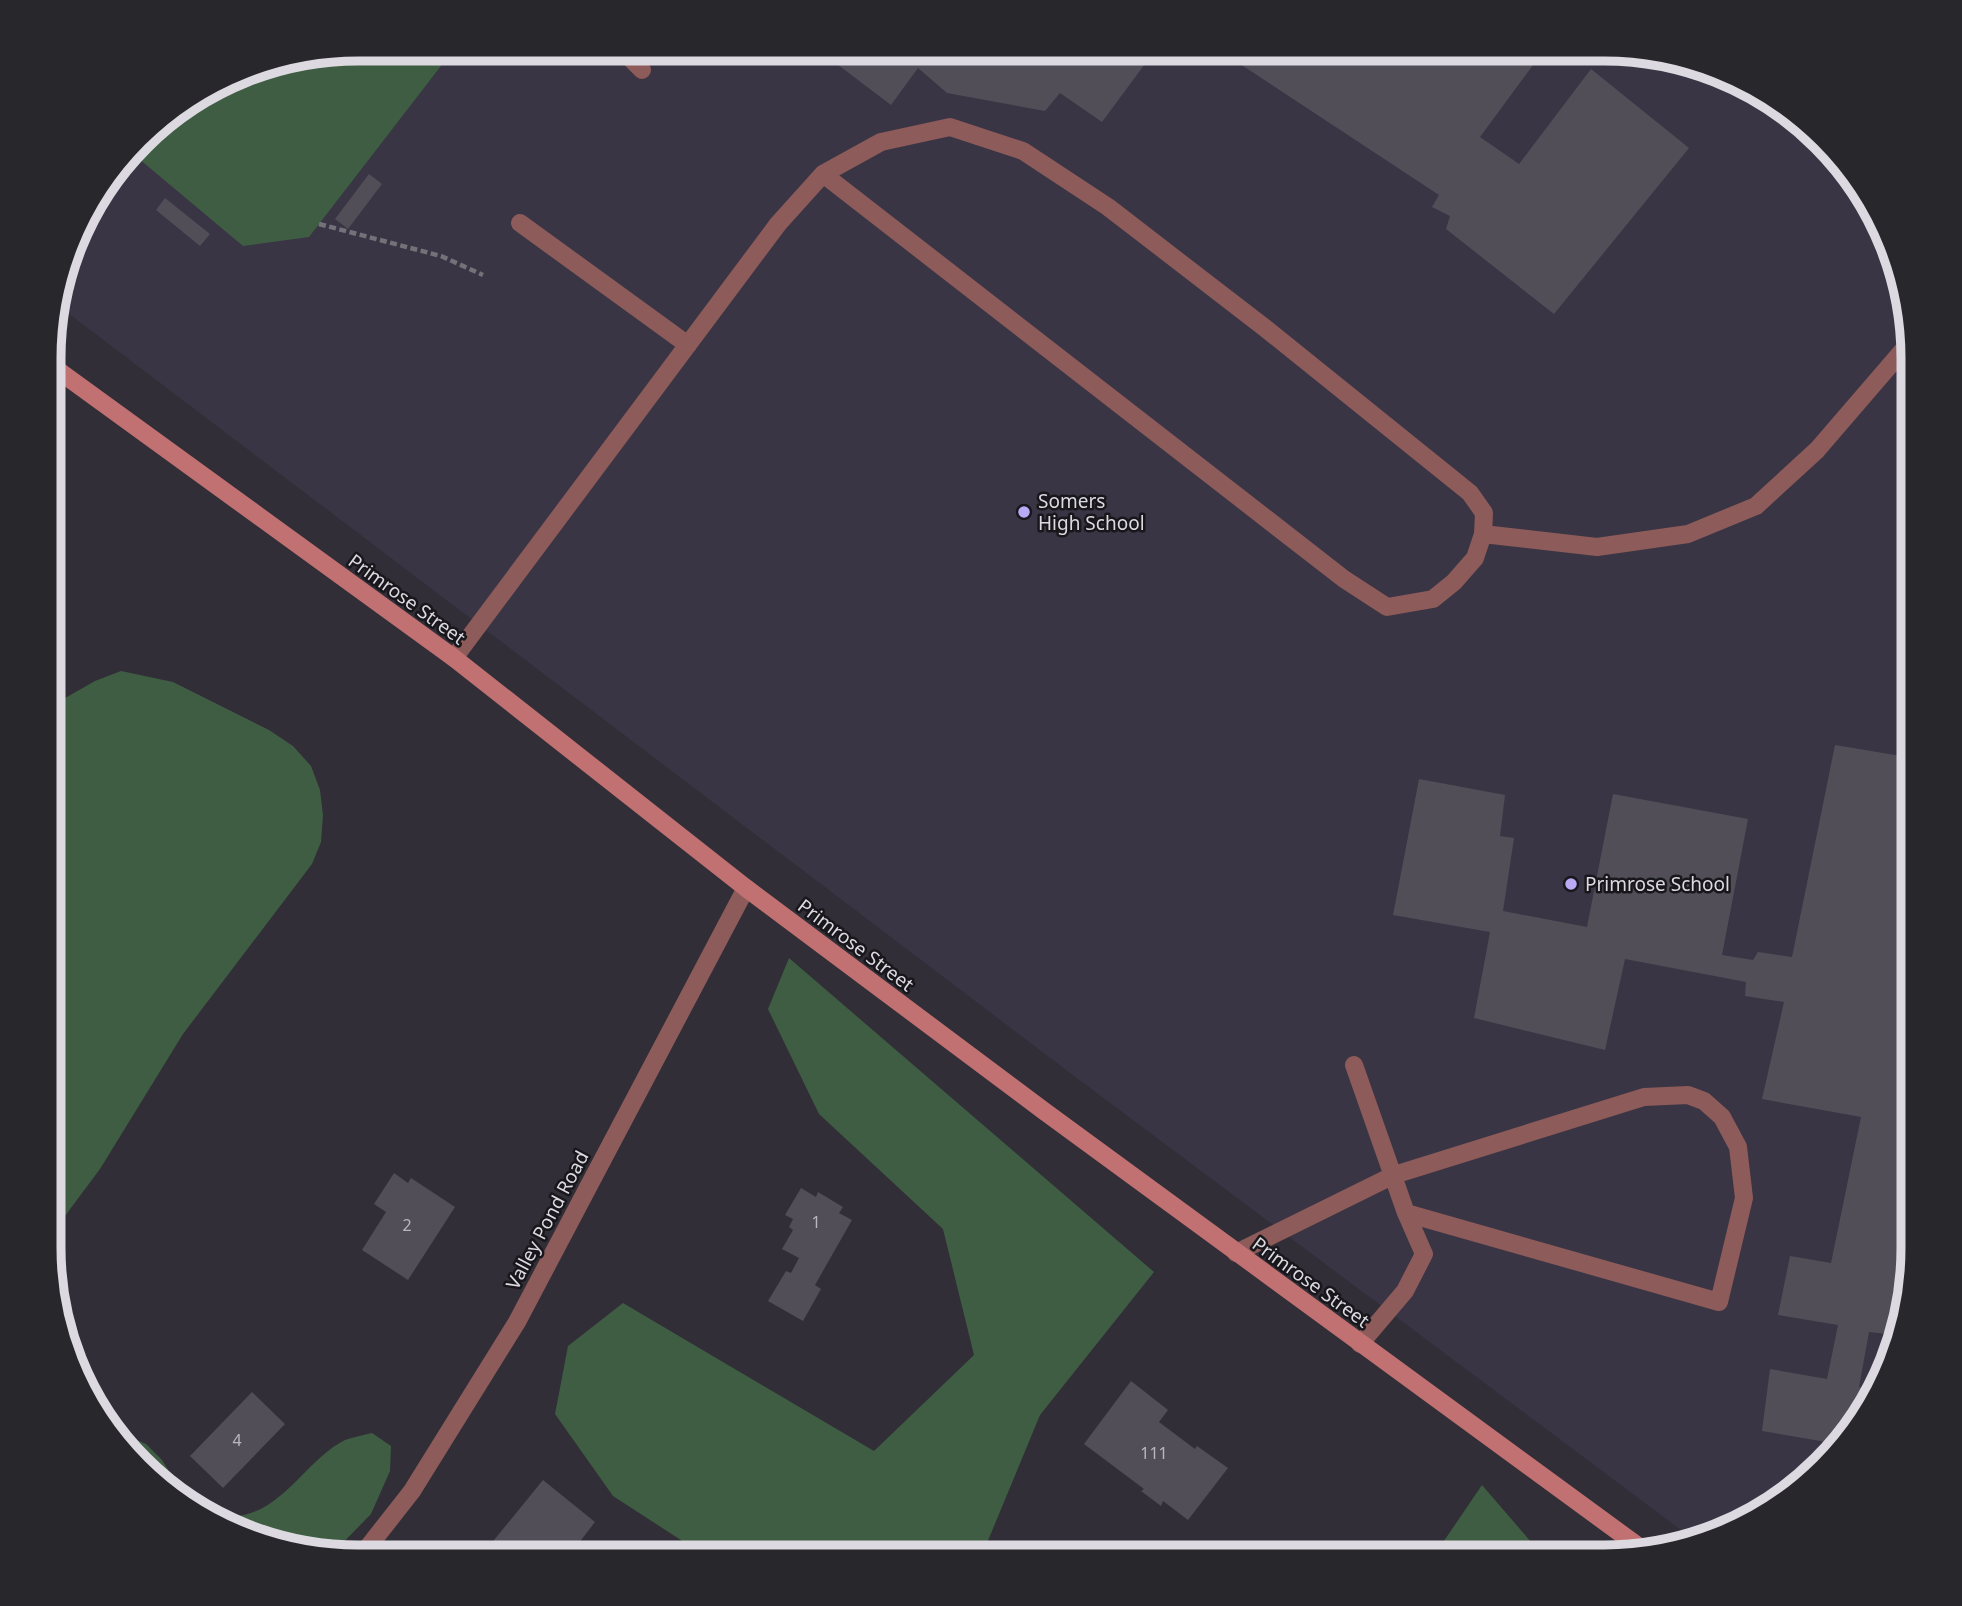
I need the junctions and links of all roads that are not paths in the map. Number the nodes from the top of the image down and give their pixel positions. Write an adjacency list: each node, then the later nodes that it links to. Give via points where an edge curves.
1 (633, 61): 2 (street)
2 (642, 70)
3 (823, 174): 5 (street, via 778,224); 8 (street, via 881,142 950,127 1023,151 1108,207 1470,493 1484,513); 8 (street, via 1344,579 1388,607 1433,599 1475,558)
4 (520, 223): 5 (street)
5 (688, 345): 9 (street)
6 (1901, 353): 8 (street, via 1817,450 1756,506 1688,534 1597,547)
7 (61, 373): 9 (main road, Primrose Street)
8 (1483, 534)
9 (454, 658): 10 (main road, Primrose Street)
10 (746, 888): 14 (main road, Primrose Street); 17 (street, Valley Pond Road, via 517,1322 412,1491)
11 (1354, 1065): 12 (street)
12 (1394, 1175): 13 (street); 13 (street, via 1644,1097 1688,1095 1704,1101 1722,1117 1738,1147 1744,1198 1719,1302); 14 (street)
13 (1406, 1213): 15 (street, via 1424,1254 1405,1291)
14 (1236, 1253): 15 (main road, Primrose Street)
15 (1360, 1344): 16 (main road, Primrose Street)
16 (1634, 1543)
17 (370, 1545)

